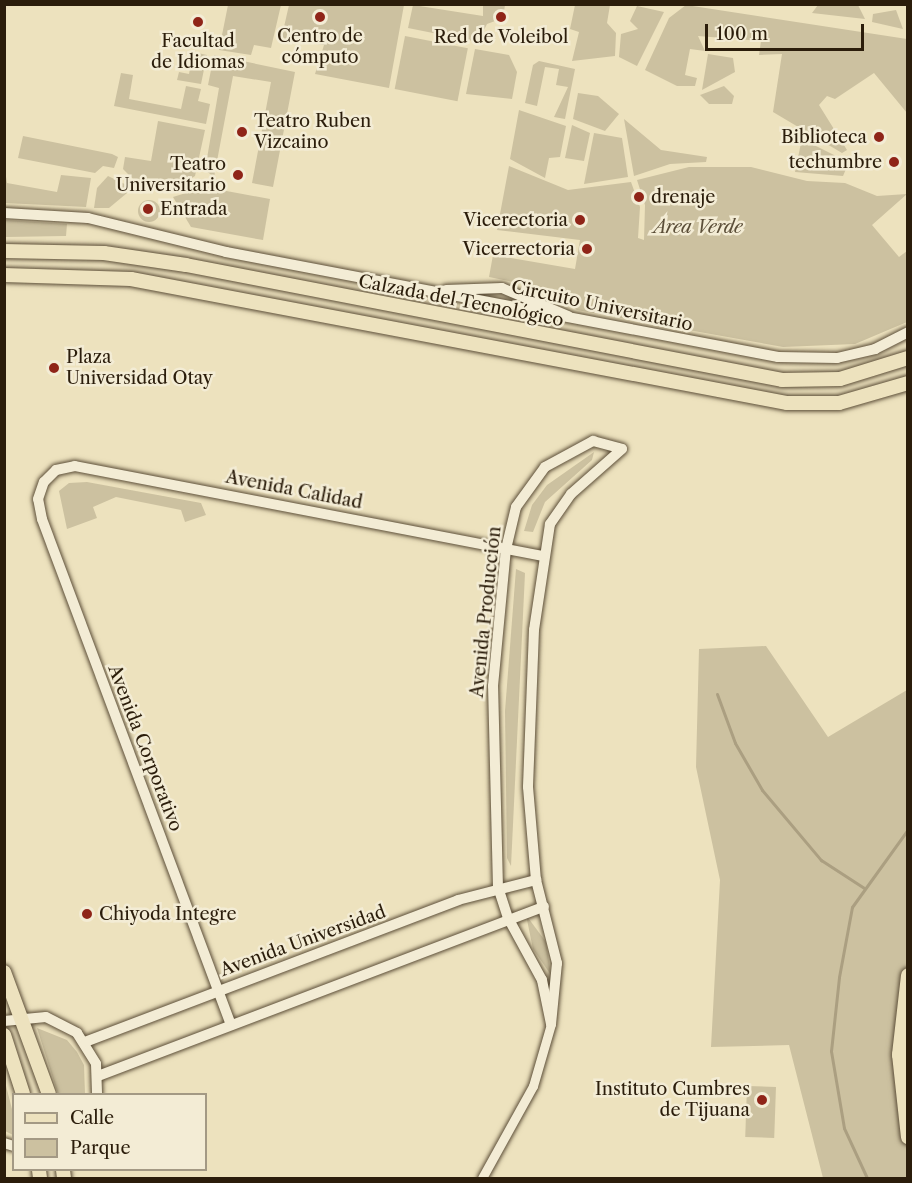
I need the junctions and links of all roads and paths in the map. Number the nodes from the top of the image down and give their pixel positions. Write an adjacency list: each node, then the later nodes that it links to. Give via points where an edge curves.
1 (4, 213): 4 (street, Circuito Universitario, via 88,218 226,252 798,360 855,355)
2 (4, 251): 5 (main road, Calzada del Tecnológico, via 104,253 186,265 782,380 840,379)
3 (4, 274): 6 (main road, via 131,279 787,403 839,403)
4 (908, 332)
5 (908, 358)
6 (908, 383)
7 (44, 482): 8 (street, Avenida Calidad, via 56,470 75,466); 16 (street, Avenida Corporativo, via 38,498 42,519)
8 (506, 549): 9 (street, Avenida Calidad); 9 (street, Avenida Producción, via 516,507 545,467 593,441 622,449 563,503); 11 (street, Avenida Producción, via 493,686)
9 (543, 556): 10 (street, Avenida Producción, via 528,736)
10 (536, 880): 11 (street, Avenida Universidad); 12 (street, Avenida Producción)
11 (498, 888): 13 (street, Avenida Producción); 16 (street, Avenida Universidad)
12 (544, 907): 13 (street); 19 (street, Avenida Producción, via 559,980)
13 (508, 918): 19 (street, Avenida Producción, via 542,980); 20 (street)
14 (4, 972): 17 (main road)
15 (908, 975): 27 (highway, via 899,1054)
16 (218, 990): 20 (street, Avenida Corporativo); 22 (street, Avenida Universidad)
17 (22, 1016): 18 (street); 22 (street, via 57,1021); 25 (main road)
18 (4, 1021)
19 (551, 1024): 28 (street, Avenida Producción, via 533,1086)
20 (231, 1025): 23 (street)
21 (4, 1035): 24 (main road)
22 (85, 1042): 23 (street)
23 (98, 1076): 26 (street)
24 (22, 1093)
25 (48, 1093)
26 (97, 1093)
27 (908, 1137)
28 (482, 1179)

